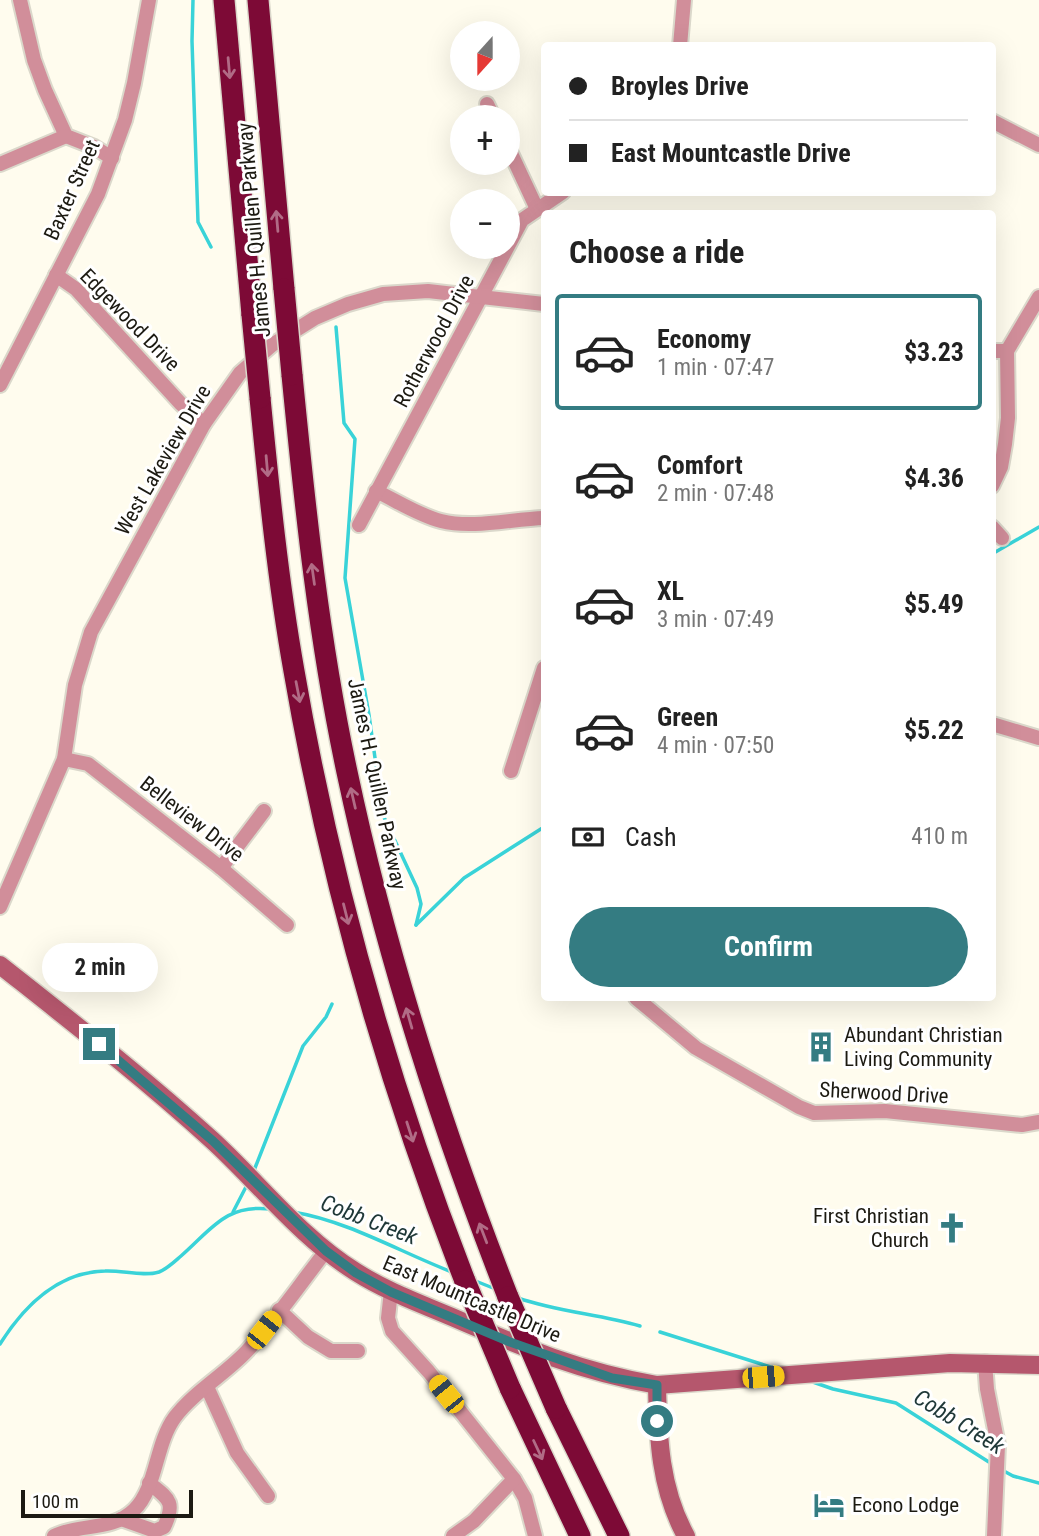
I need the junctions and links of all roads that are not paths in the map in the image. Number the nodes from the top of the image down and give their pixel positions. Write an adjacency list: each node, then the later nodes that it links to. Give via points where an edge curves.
1 (20, 0): 8 (street, via 34,60)
2 (149, 0): 10 (street, Baxter Street, via 134,83)
3 (224, 0): 55 (highway, James H. Quillen Parkway, one-way to 55, bridge, via 278,566 332,861 412,1139 510,1388)
4 (258, 0): 56 (highway, James H. Quillen Parkway, one-way to 4, bridge, via 556,1408 471,1203 417,1044 364,847 314,584)
5 (684, 0): 6 (street)
6 (680, 42)
7 (996, 123): 9 (street)
8 (66, 136): 10 (street); 11 (street)
9 (1039, 145)
10 (112, 158): 15 (street, Baxter Street)
11 (0, 164)
12 (520, 173): 14 (street)
13 (557, 196): 14 (street, Rotherwood Drive)
14 (537, 209): 16 (street, Rotherwood Drive, via 522,220)
15 (56, 275): 20 (street, Baxter Street); 21 (street, Edgewood Drive, via 76,289)
16 (483, 296): 18 (street, West Lakeview Drive); 21 (street, West Lakeview Drive, via 405,291 348,304 315,318 272,345 240,373); 23 (street, Rotherwood Drive)
17 (1039, 297): 19 (street)
18 (541, 304)
19 (1000, 351): 22 (street, via 1008,418)
20 (0, 385)
21 (204, 424): 31 (street, West Lakeview Drive, via 91,632 75,685)
22 (996, 478)
23 (376, 491): 24 (street, via 443,522); 25 (street, Rotherwood Drive)
24 (541, 518)
25 (359, 525)
26 (996, 531): 27 (street)
27 (1002, 538)
28 (541, 677): 32 (street)
29 (996, 725): 30 (street)
30 (1039, 738)
31 (64, 759): 34 (street, Belleview Drive, via 88,764); 35 (street, West Lakeview Drive)
32 (511, 771)
33 (264, 811): 34 (street)
34 (221, 868): 36 (street, Belleview Drive)
35 (0, 907)
36 (287, 925)
37 (0, 965): 40 (street, East Mountcastle Drive, via 216,1143)
38 (640, 1001): 39 (street, Sherwood Drive, via 696,1048 814,1113 885,1111 1022,1125)
39 (1039, 1122)
40 (326, 1251): 41 (street, East Mountcastle Drive); 42 (street)
41 (391, 1292): 46 (street, East Mountcastle Drive, via 577,1367); 48 (street, via 388,1318 392,1331)
42 (279, 1310): 43 (street, via 331,1351); 47 (street, via 248,1349)
43 (358, 1351)
44 (985, 1362): 45 (street, East Mountcastle Drive); 46 (street, East Mountcastle Drive); 58 (street, via 998,1445)
45 (1039, 1365)
46 (657, 1385): 57 (street, via 661,1465 674,1514)
47 (207, 1387): 49 (street, via 166,1430); 50 (street, via 237,1453)
48 (514, 1479): 53 (street); 54 (street, via 525,1498)
49 (149, 1483): 51 (street, via 142,1501); 51 (street, via 171,1505 164,1527 155,1531)
50 (268, 1496)
51 (121, 1519): 52 (street)
52 (54, 1536)
53 (453, 1536)
54 (535, 1536)
55 (580, 1536)
56 (619, 1536)
57 (686, 1536)
58 (995, 1536)

